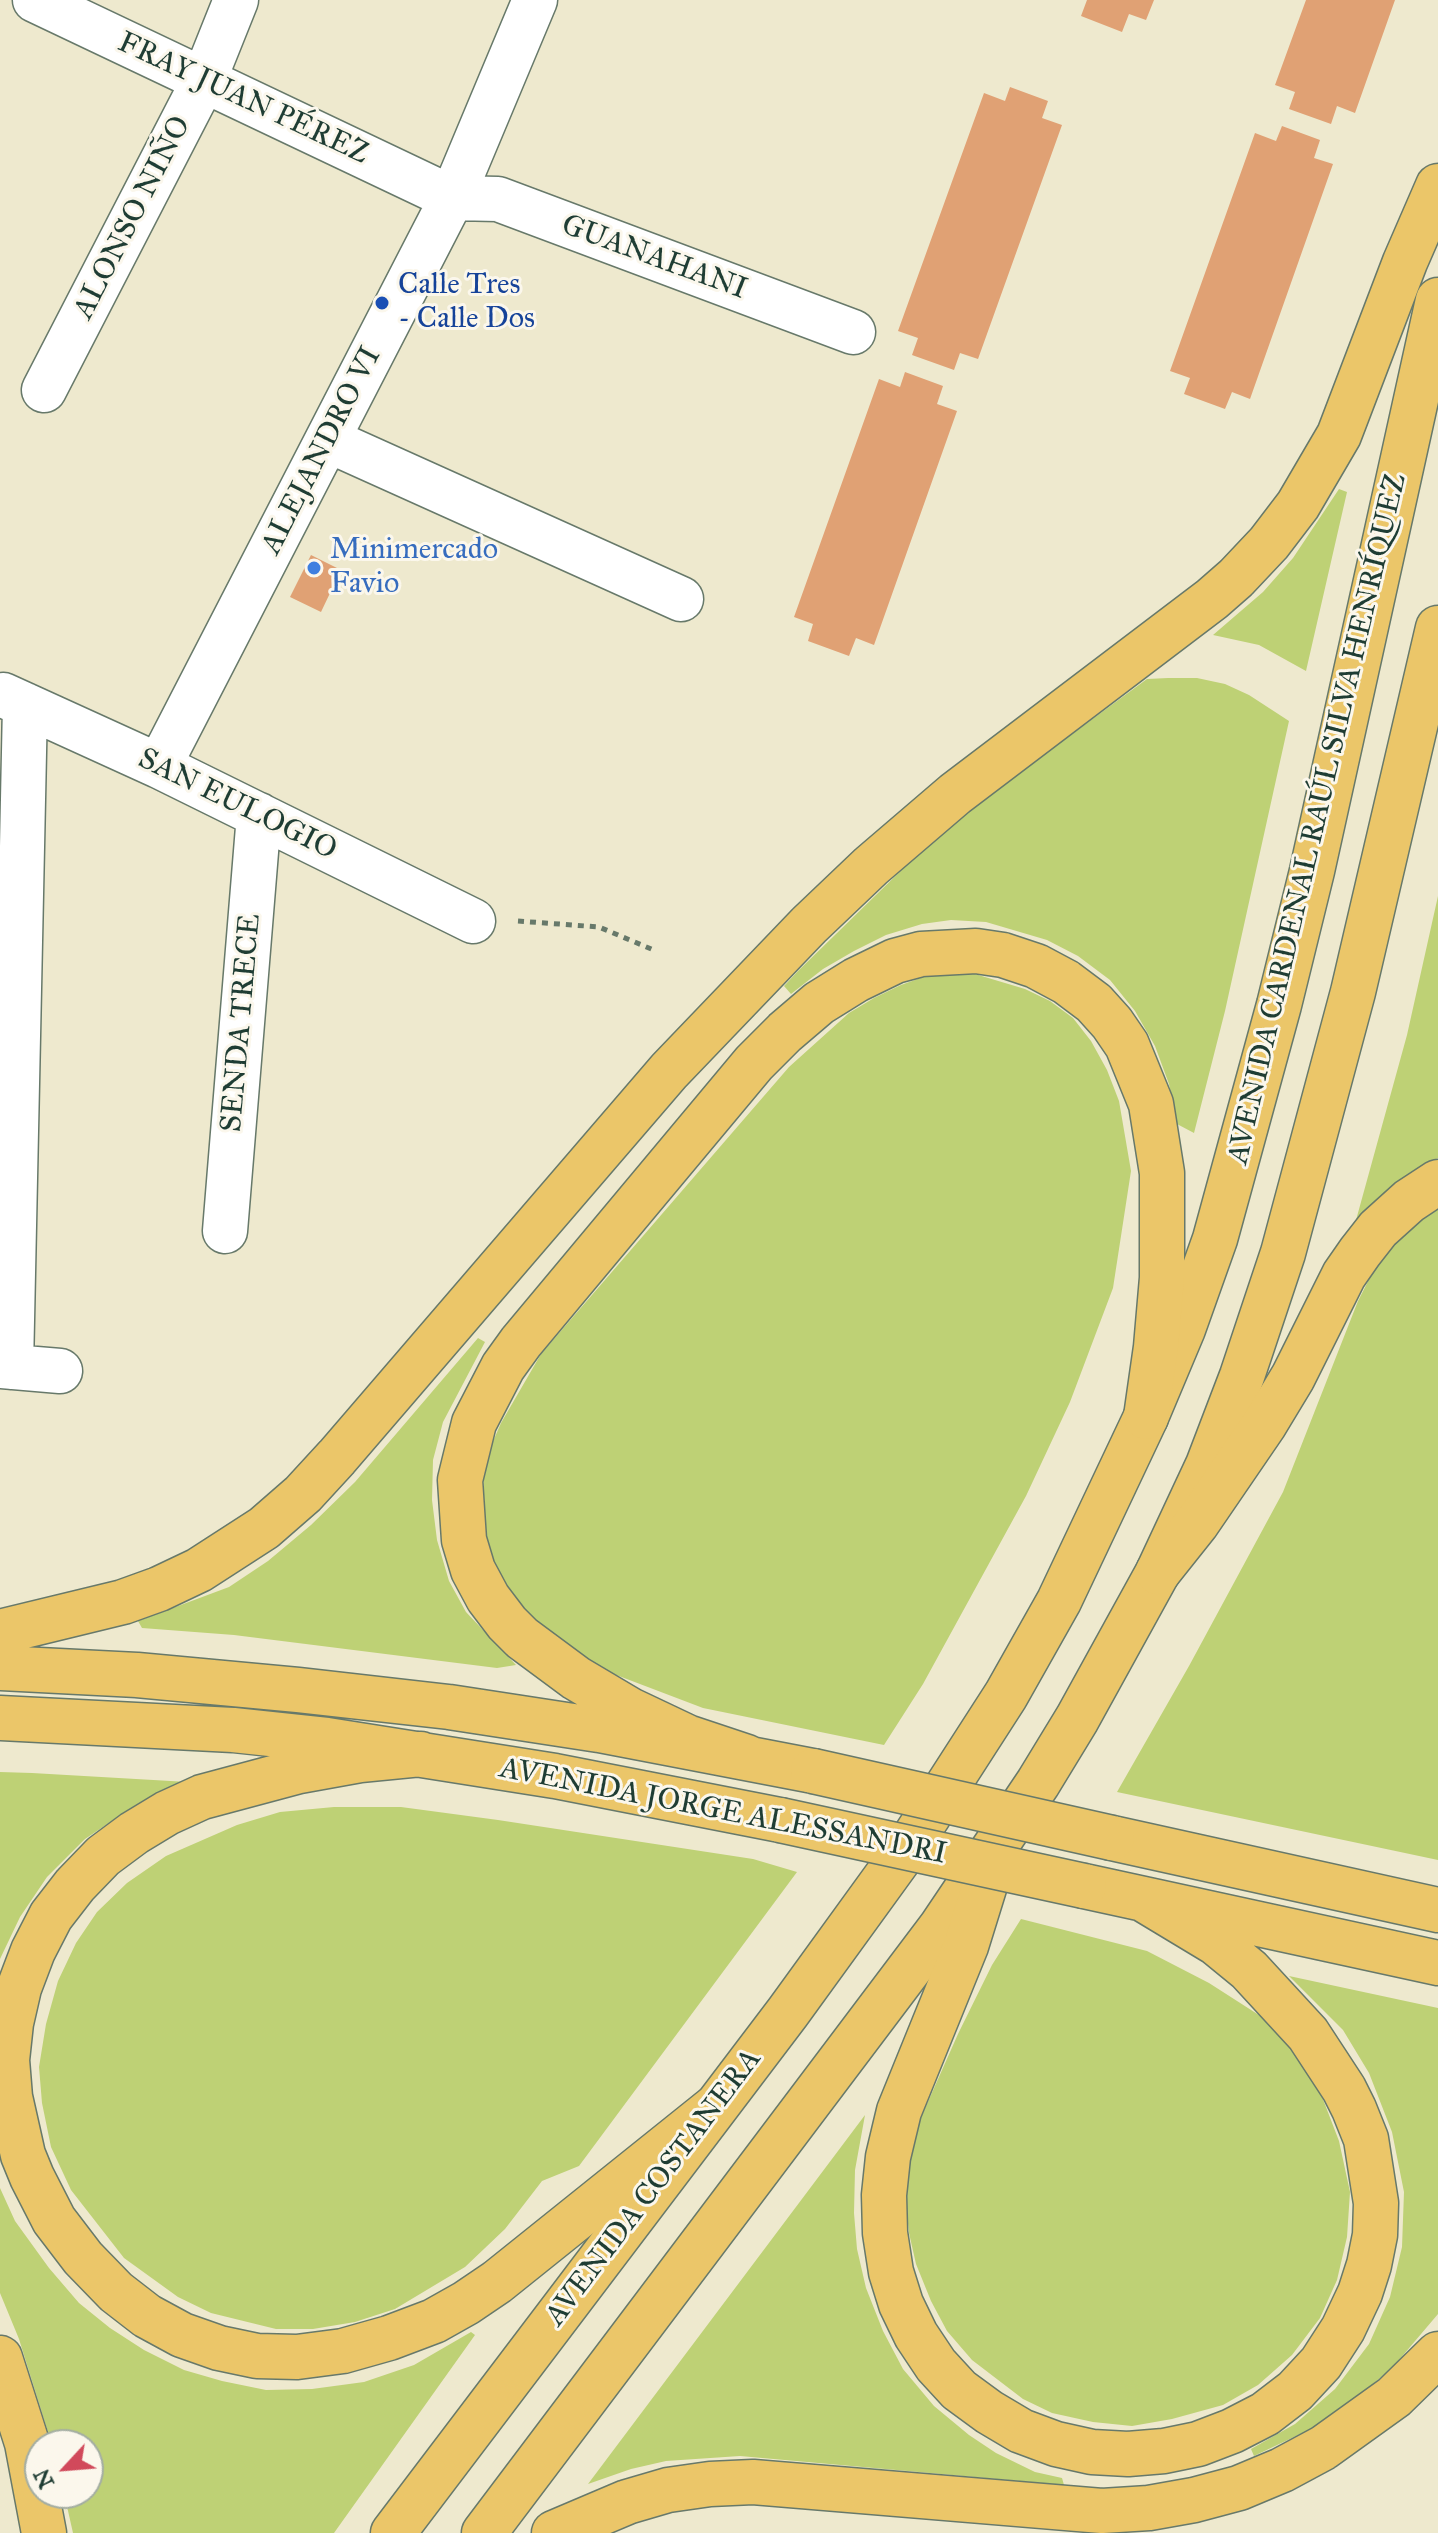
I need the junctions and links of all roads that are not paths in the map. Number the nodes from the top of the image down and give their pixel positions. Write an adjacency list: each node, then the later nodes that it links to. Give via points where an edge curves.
1 (35, 0): 4 (street, FRAY JUAN PÉREZ)
2 (236, 0): 4 (street, ALONSO NIÑO)
3 (535, 0): 6 (street, ALEJANDRO VI)
4 (204, 80): 6 (street, FRAY JUAN PÉREZ); 9 (street, ALONSO NIÑO)
5 (1438, 186): 23 (main road, via 1339,435 1298,505 1236,578 955,794 809,925 669,1071 337,1457 264,1528 159,1589)
6 (452, 198): 8 (street, GUANAHANI, via 498,199); 10 (street, ALEJANDRO VI)
7 (1438, 300): 21 (main road, AVENIDA CARDENAL RAÚL SILVA HENRÍQUEZ, via 1271,1034 1215,1239)
8 (853, 332)
9 (44, 390)
10 (328, 440): 11 (street); 14 (street, ALEJANDRO VI)
11 (681, 599)
12 (1438, 628): 22 (main road, via 1353,992 1283,1253 1208,1465)
13 (13, 699): 14 (street, SAN EULOGIO); 19 (street)
14 (159, 766): 15 (street, SAN EULOGIO)
15 (259, 815): 16 (street, SAN EULOGIO); 18 (street, SENDA TRECE)
16 (473, 921)
17 (1438, 1182): 22 (main road, via 1409,1201 1360,1252 1264,1425)
18 (225, 1231)
19 (5, 1367): 20 (street)
20 (60, 1371)
21 (1146, 1417): 27 (main road, via 1162,1278 1158,1138 1139,1069 1112,1023 1066,982 1036,966 989,953 921,954 875,969 819,1003 754,1063 503,1367 474,1423 460,1480 464,1540 473,1570 488,1598 522,1638 630,1710); 28 (main road, AVENIDA CARDENAL RAÚL SILVA HENRÍQUEZ, via 1059,1601)
22 (1158, 1572): 29 (main road, via 1077,1719)
23 (0, 1632)
24 (0, 1668): 27 (main road, AVENIDA JORGE ALESSANDRI, via 137,1675 449,1707)
25 (0, 1718): 26 (main road, AVENIDA JORGE ALESSANDRI, via 233,1730)
26 (421, 1754): 30 (main road, AVENIDA JORGE ALESSANDRI, bridge, via 780,1820); 33 (main road, via 299,1771 202,1797 167,1813 103,1856 51,1916 19,1988 11,2023 10,2097 32,2177 54,2220 83,2258 116,2292 182,2335 257,2356 343,2351 434,2321 487,2289)
27 (747, 1757): 31 (main road, AVENIDA JORGE ALESSANDRI, bridge)
28 (912, 1841): 33 (main road, AVENIDA COSTANERA)
29 (997, 1846): 30 (main road, via 966,1946 899,2111 884,2195 891,2272 916,2335 959,2390 1021,2431 1092,2452 1128,2454 1187,2446 1232,2431 1295,2391 1343,2329 1360,2293 1375,2235 1366,2139 1344,2089 1308,2034 1238,1961); 38 (main road)
30 (1143, 1899): 32 (main road, AVENIDA JORGE ALESSANDRI)
31 (1438, 1910)
32 (1438, 1963)
33 (714, 2108): 37 (main road, AVENIDA COSTANERA)
34 (1438, 2354): 39 (main road, via 1394,2397 1323,2448 1239,2488 1194,2500 1102,2511 753,2482 710,2484 627,2502)
35 (0, 2358): 36 (main road, via 27,2443)
36 (44, 2533)
37 (393, 2533)
38 (484, 2533)
39 (554, 2533)

